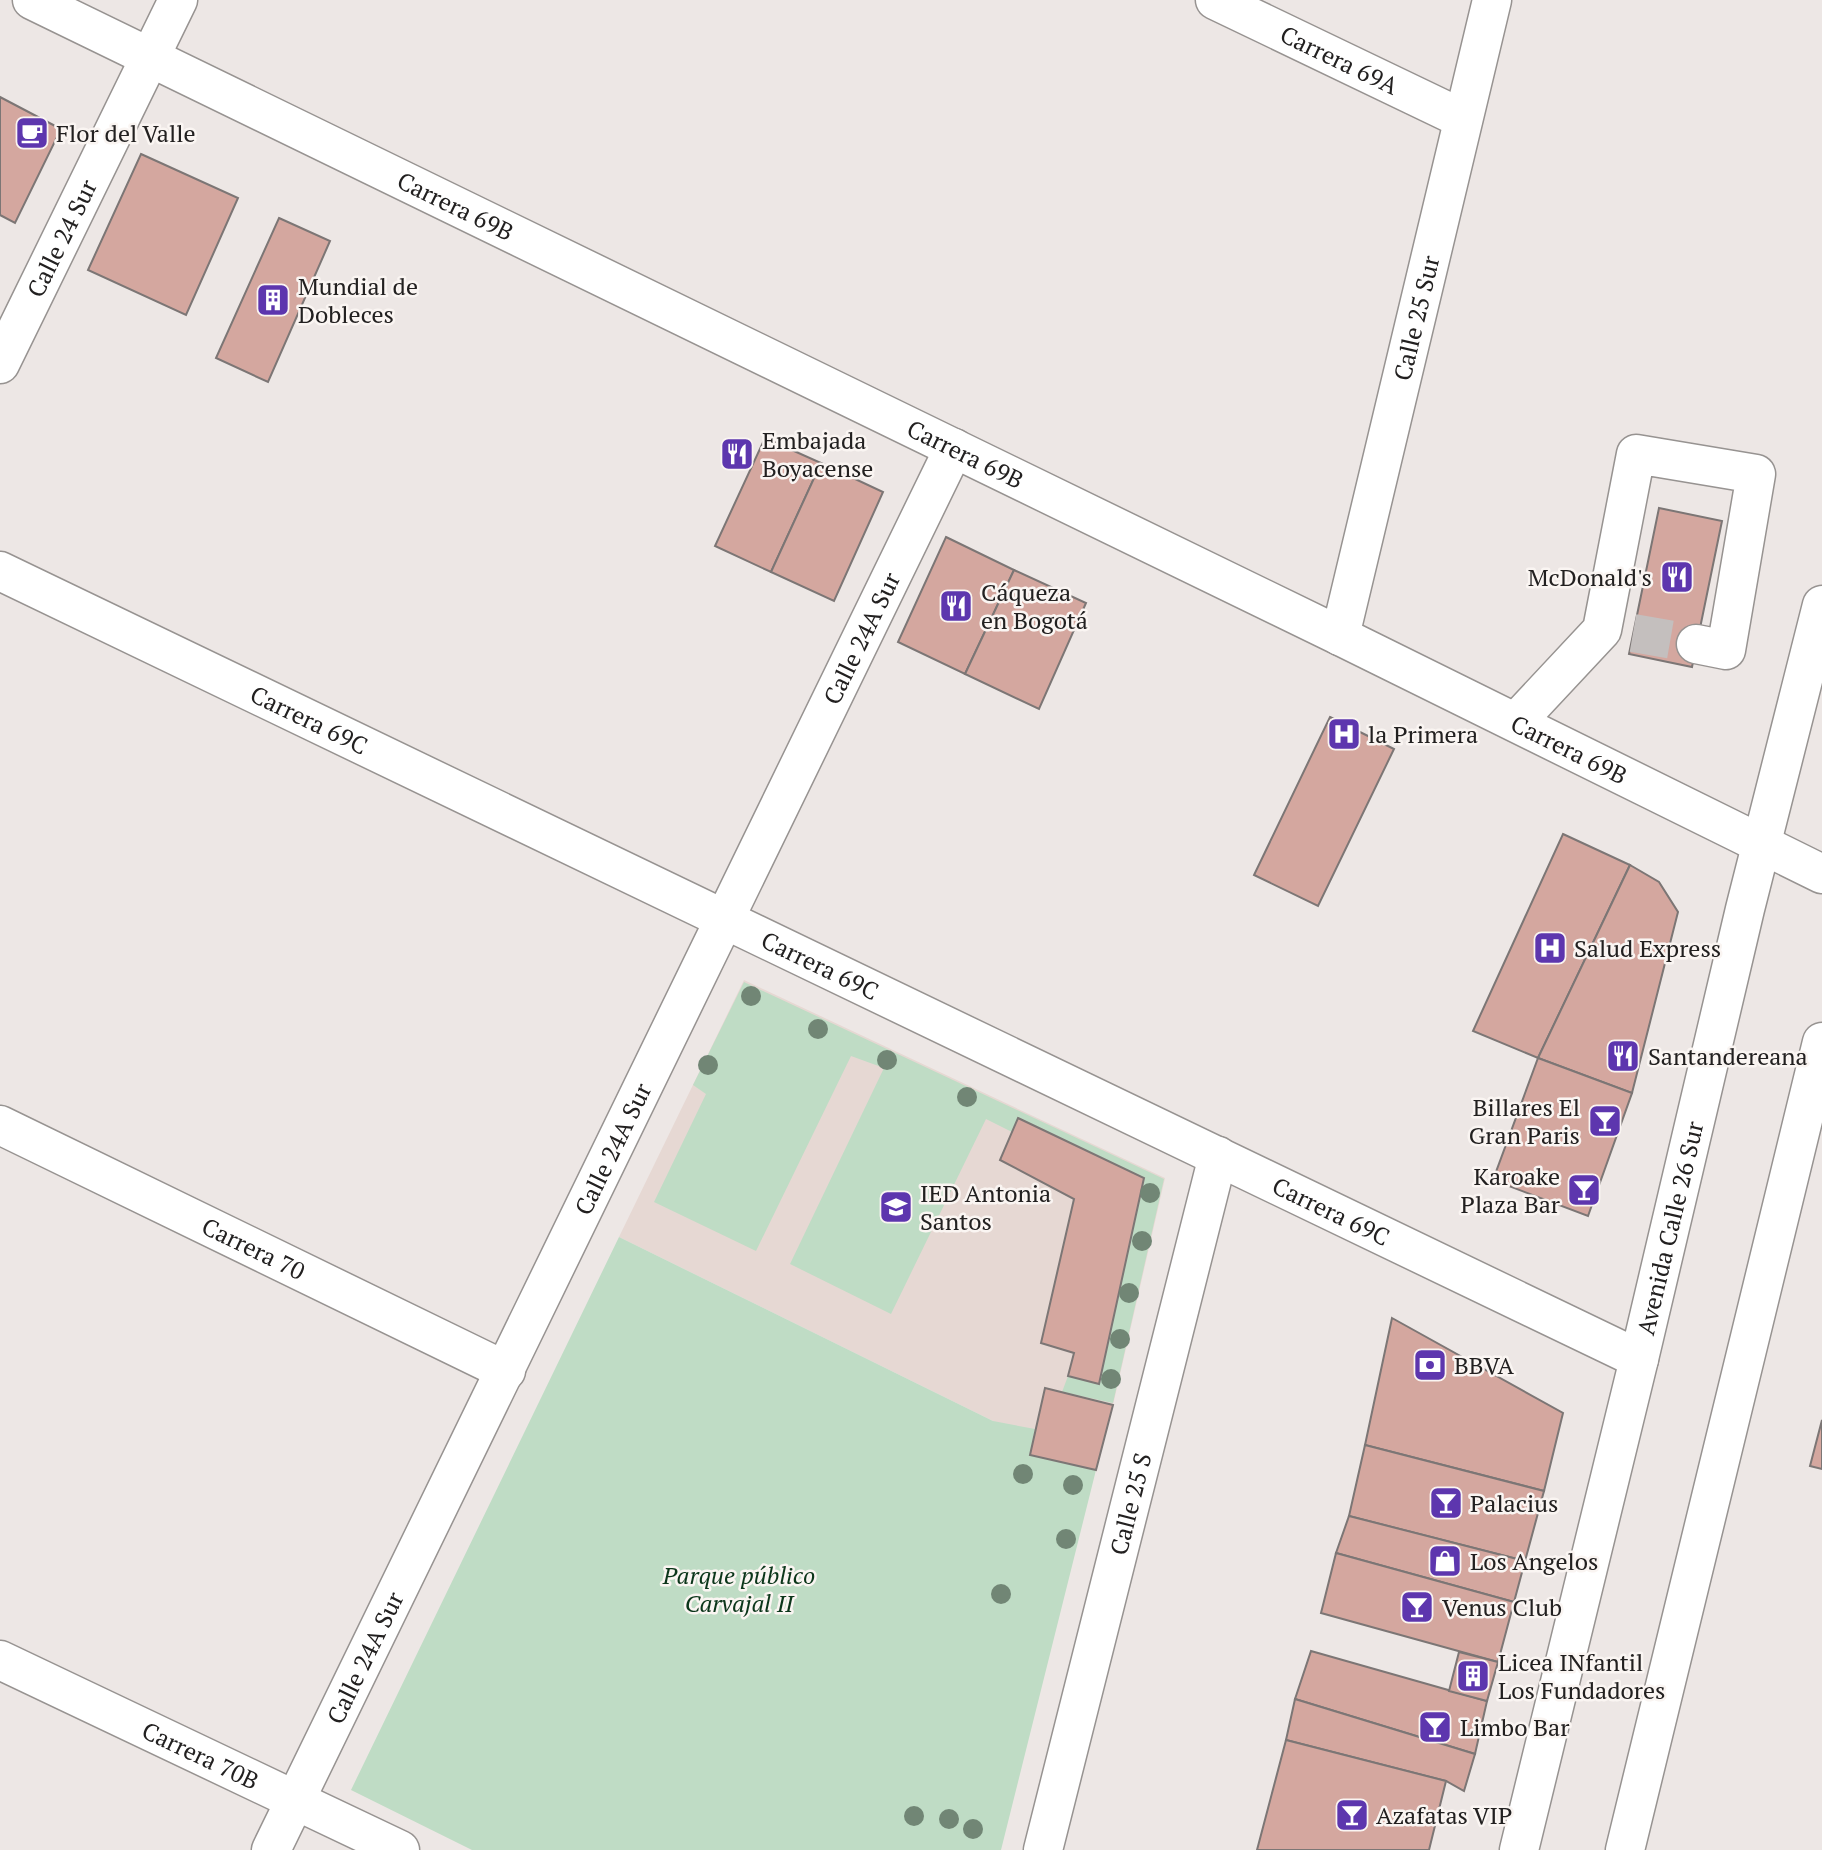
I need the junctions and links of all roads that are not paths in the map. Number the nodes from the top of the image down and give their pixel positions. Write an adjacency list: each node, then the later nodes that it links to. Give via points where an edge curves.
1 (32, 0): 5 (street, Carrera 69B)
2 (178, 0): 5 (street, Calle 24 Sur)
3 (1215, 0): 6 (street, Carrera 69A)
4 (1492, 0): 6 (street, Calle 25 Sur)
5 (150, 57): 7 (street, Calle 24 Sur); 8 (street, Carrera 69B)
6 (1463, 119): 11 (street, Calle 25 Sur)
7 (0, 364)
8 (954, 448): 11 (street, Carrera 69B); 16 (street, Calle 24A Sur)
9 (0, 571): 16 (street, Carrera 69C)
10 (1822, 605): 14 (street, Avenida Calle 26 Sur)
11 (1340, 636): 13 (street, Carrera 69B)
12 (1696, 644): 13 (street, via 1726,650 1756,474 1636,454 1618,631)
13 (1516, 722): 14 (street, Carrera 69B)
14 (1761, 844): 15 (street, Carrera 69B); 21 (street, Avenida Calle 26 Sur)
15 (1822, 874)
16 (725, 919): 20 (street, Carrera 69C); 22 (street, Calle 24A Sur)
17 (1822, 1042): 18 (street)
18 (1815, 1098): 29 (street)
19 (0, 1125): 22 (street, Carrera 70)
20 (1218, 1156): 21 (street, Carrera 69C); 27 (street, Calle 25 S)
21 (1639, 1359): 28 (street, Avenida Calle 26 Sur)
22 (506, 1371): 24 (street, Calle 24A Sur)
23 (0, 1660): 24 (street, Carrera 70B)
24 (296, 1801): 25 (street, Calle 24A Sur); 26 (street, Carrera 70B)
25 (271, 1850)
26 (400, 1850)
27 (1043, 1850)
28 (1519, 1850)
29 (1625, 1850)

